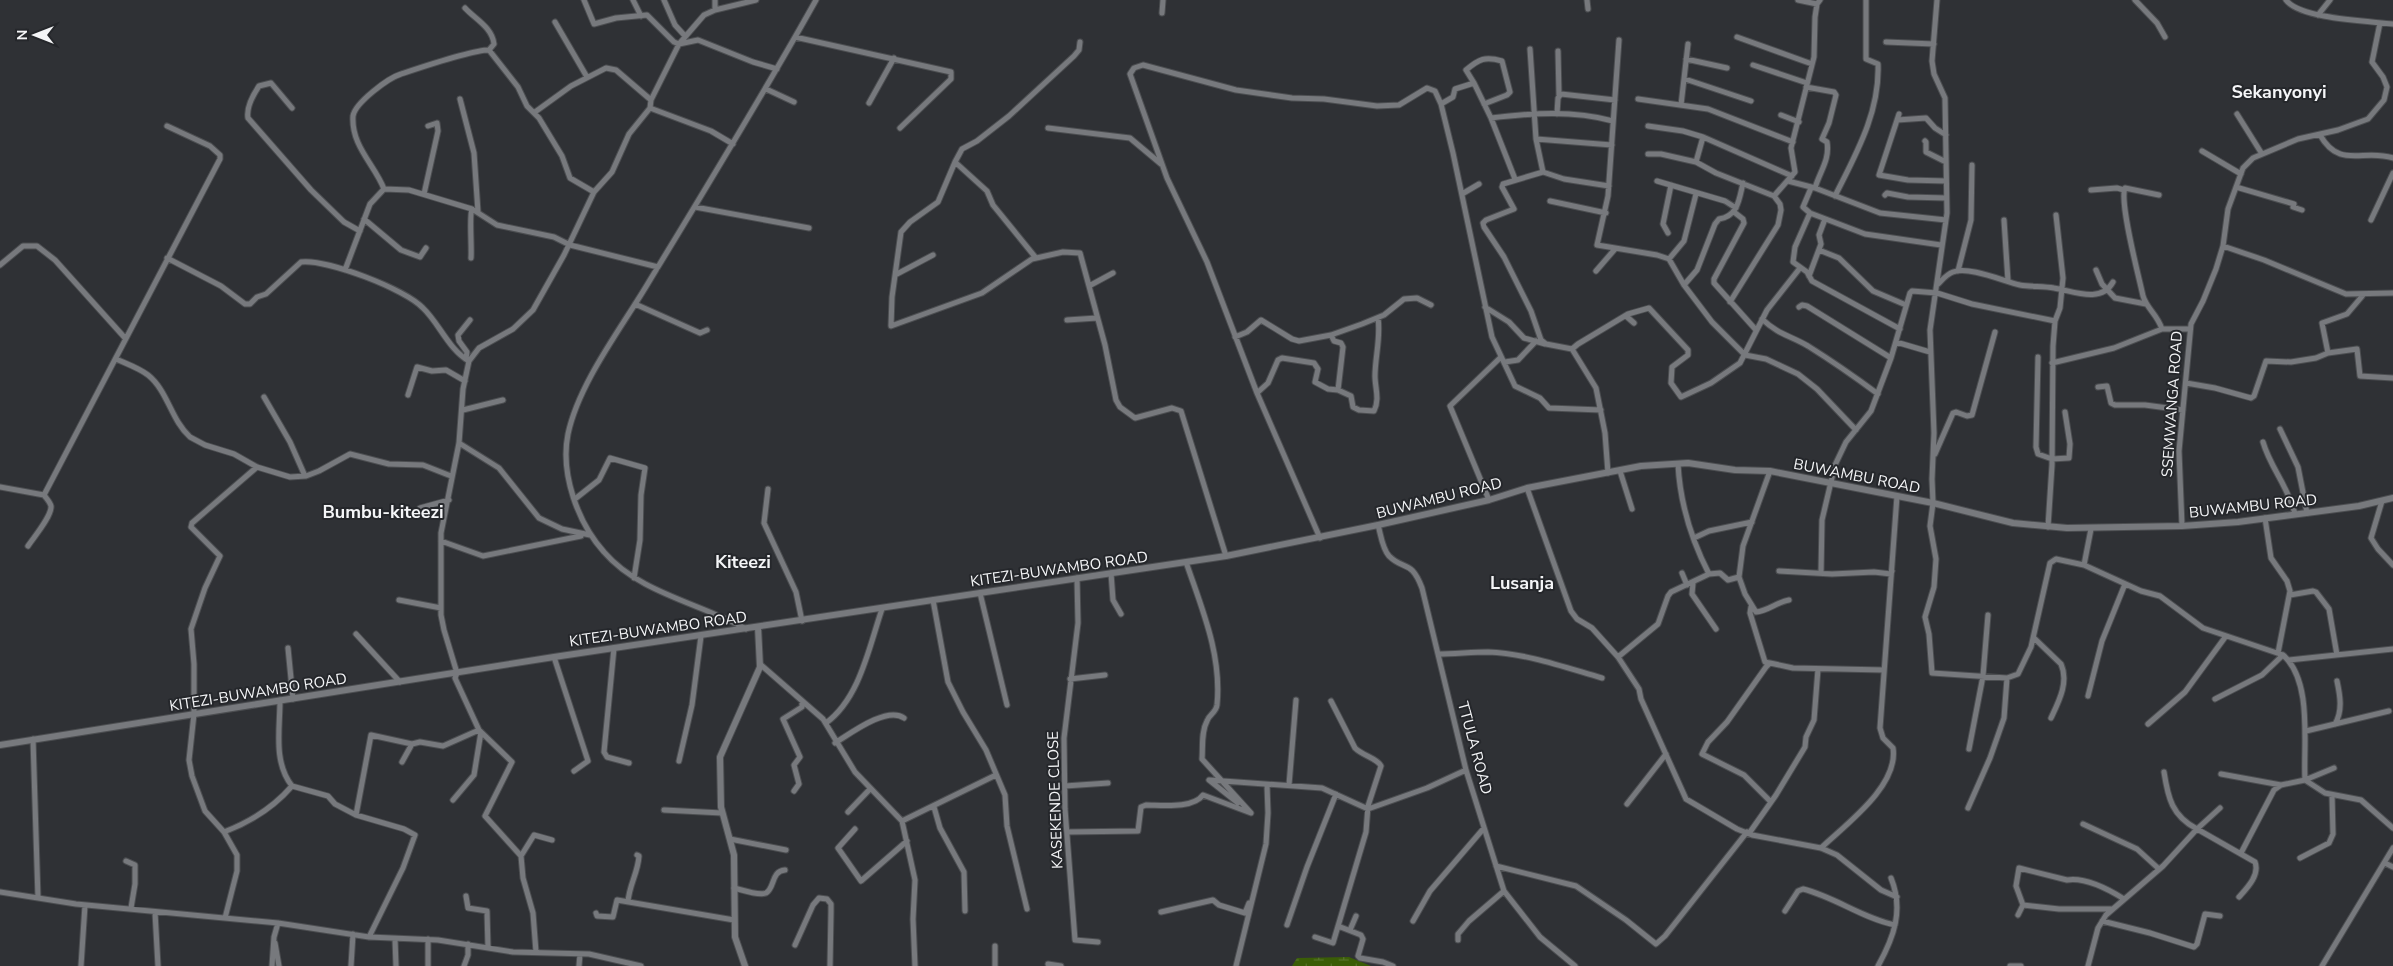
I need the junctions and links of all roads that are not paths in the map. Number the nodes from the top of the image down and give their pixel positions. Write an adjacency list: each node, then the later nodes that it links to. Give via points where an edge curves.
1 (584, 0): 21 (street, via 594,24)
2 (633, 0): 21 (street)
3 (664, 0): 25 (street, via 675,24)
4 (715, 0): 18 (street)
5 (756, 0): 18 (street)
6 (816, 0): 26 (street)
7 (1164, 0): 19 (street)
8 (1587, 0): 17 (street)
9 (1798, 0): 15 (street)
10 (1866, 0): 115 (street, via 1866,59 1878,64 1876,100 1870,121)
11 (1937, 0): 34 (street)
12 (2136, 0): 28 (street)
13 (2286, 0): 20 (street, via 2300,11)
14 (2330, 0): 20 (street)
15 (1819, 2): 40 (street)
16 (465, 8): 36 (street, via 482,22 493,39 494,44)
17 (1588, 9)
18 (715, 10): 25 (street, via 704,15)
19 (1162, 13)
20 (2318, 15): 23 (street)
21 (640, 16): 32 (street, via 650,16 665,36)
22 (556, 22): 44 (street)
23 (2380, 23): 24 (street); 76 (street, SSEMWANGA ROAD, via 2372,62 2386,81 2384,100 2368,119)
24 (2393, 24)
25 (685, 36): 32 (street)
26 (795, 37): 38 (street); 43 (street)
27 (1736, 37): 40 (street)
28 (2165, 37)
29 (1618, 40): 53 (street)
30 (1080, 42): 87 (street, via 1074,56 1009,116 962,149)
31 (1886, 42): 34 (street)
32 (679, 44): 43 (street, via 698,40); 52 (street)
33 (1688, 44): 39 (street)
34 (1934, 44): 75 (street, via 1932,68 1945,98)
35 (1530, 49): 63 (street)
36 (489, 50): 62 (street, via 518,87 527,106); 105 (street, via 402,74 366,96 356,109 354,122 361,148)
37 (1558, 51): 49 (street)
38 (894, 58): 56 (street); 73 (street, via 942,68 952,74 951,79)
39 (1686, 59): 42 (street); 45 (street)
40 (1812, 64): 47 (street)
41 (1753, 65): 47 (street)
42 (1727, 68)
43 (777, 69): 48 (street)
44 (587, 77): 52 (street, via 611,68); 62 (street)
45 (1684, 80): 54 (street); 59 (street)
46 (1474, 83): 57 (street, via 1455,89 1453,98); 58 (street); 58 (street, via 1466,70 1475,62 1489,57 1502,61 1510,92)
47 (1807, 85): 69 (street); 104 (street, via 1836,95 1831,119 1822,139 1827,142 1826,164)
48 (766, 89): 55 (street); 81 (street)
49 (1559, 95): 53 (street); 64 (street)
50 (460, 98): 122 (street, via 474,153)
51 (1638, 99): 59 (street)
52 (651, 100): 61 (street)
53 (1615, 100): 68 (street)
54 (1751, 101)
55 (794, 102)
56 (869, 103)
57 (1441, 104): 90 (street, via 1432,88 1399,105 1377,106 1236,90 1137,66 1130,74); 110 (street)
58 (1484, 104): 67 (street)
59 (1681, 105): 80 (street, via 1708,109)
60 (292, 108): 132 (street, via 271,83 260,86 247,113 311,190 344,222)
61 (650, 108): 81 (street, via 690,122); 108 (street, via 629,134 612,172)
62 (535, 112): 108 (street, via 562,156 570,178)
63 (1533, 113): 64 (street); 67 (street); 78 (street)
64 (1557, 114): 68 (street)
65 (2236, 114): 85 (street)
66 (1781, 115): 69 (street)
67 (1491, 118): 95 (street)
68 (1613, 121): 82 (street)
69 (1799, 122): 80 (street)
70 (167, 126): 141 (street, via 210,146 221,157)
71 (428, 126): 109 (street, via 437,123 438,131)
72 (1648, 126): 77 (street, via 1683,130)
73 (900, 128)
74 (1048, 128): 90 (street, via 1130,138)
75 (1946, 135): 89 (street); 97 (street, via 1926,118 1898,117 1879,175 1908,180)
76 (2320, 135): 85 (street, SSEMWANGA ROAD, via 2298,139); 86 (street, via 2328,148 2339,154)
77 (1702, 137): 88 (street); 96 (street)
78 (1536, 139): 82 (street); 92 (street)
79 (1924, 141): 89 (street, via 1926,152)
80 (1793, 142): 96 (street, via 1791,156 1796,168)
81 (733, 144): 118 (street)
82 (1612, 145): 102 (street)
83 (2202, 151): 94 (street)
84 (1648, 154): 88 (street)
85 (2262, 154): 94 (street, SSEMWANGA ROAD, via 2246,163)
86 (2393, 158)
87 (955, 162): 143 (street, via 987,191 993,205); 153 (street, via 938,202 901,232)
88 (1696, 162): 99 (street)
89 (1946, 162): 97 (street)
90 (1162, 164): 187 (street, via 1207,262)
91 (1972, 164): 151 (street, via 1971,220)
92 (1543, 172): 95 (street); 102 (street)
93 (2393, 173): 130 (street)
94 (2241, 174): 103 (street, SSEMWANGA ROAD)
95 (1515, 179): 191 (street, via 1502,186 1514,209 1483,223 1532,311 1541,340)
96 (1790, 179): 104 (street); 114 (street)
97 (1946, 180): 116 (street)
98 (1657, 181): 101 (street)
99 (1743, 183): 114 (street); 120 (street)
100 (1479, 184): 110 (street)
101 (1671, 185): 111 (street); 133 (street, via 1663,224)
102 (1609, 186): 123 (street)
103 (2236, 187): 121 (street, via 2294,204 2293,207); 136 (street, SSEMWANGA ROAD, via 2228,209)
104 (1813, 188): 115 (street); 124 (street, via 1803,207)
105 (384, 189): 109 (street); 126 (street, via 373,199)
106 (2091, 190): 107 (street)
107 (2124, 190): 113 (street); 167 (street)
108 (594, 192): 134 (street)
109 (424, 194): 119 (street)
110 (1462, 194): 170 (street)
111 (1696, 194): 120 (street, via 1725,201); 144 (street, via 1684,241)
112 (1885, 195): 116 (street)
113 (2159, 195)
114 (1774, 196): 165 (street, via 1782,210 1778,225)
115 (1835, 196): 128 (street, via 1880,213)
116 (1946, 198): 128 (street)
117 (1550, 201): 123 (street)
118 (695, 207): 131 (street); 146 (street)
119 (472, 210): 122 (street); 142 (street, via 469,214)
120 (1735, 210): 157 (street, via 1715,224 1697,270); 165 (street, via 1744,223 1714,279)
121 (2302, 210)
122 (478, 212): 134 (street, via 497,226 560,238)
123 (1606, 213): 138 (street, via 1597,243 1598,246)
124 (1810, 213): 127 (street); 147 (street, via 1792,257)
125 (2056, 215): 160 (street)
126 (364, 219): 132 (street); 137 (street, via 409,255 420,257)
127 (1825, 219): 135 (street, via 1865,234); 139 (street, via 1819,235)
128 (1946, 220): 135 (street)
129 (2004, 220): 155 (street)
130 (2371, 220)
131 (809, 228)
132 (360, 231): 148 (street)
133 (1668, 233)
134 (570, 245): 146 (street); 200 (street, via 541,298 523,321 479,348)
135 (1941, 245): 158 (street)
136 (2223, 246): 164 (street, via 2334,290 2352,295); 182 (street, SSEMWANGA ROAD)
137 (426, 248)
138 (1615, 249): 144 (street); 150 (street)
139 (1819, 250): 154 (street); 169 (street, via 1839,258 1873,292)
140 (933, 254): 153 (street)
141 (166, 258): 148 (street, via 221,286 245,304 266,294 301,262); 188 (street)
142 (471, 258)
143 (1036, 258): 153 (street, via 982,293 890,326); 159 (street, via 1078,252 1083,257)
144 (1669, 259): 157 (street)
145 (0, 265): 188 (street, via 23,246 38,246 55,260)
146 (658, 267): 166 (street)
147 (1800, 268): 154 (street); 175 (street)
148 (345, 270): 200 (street, via 374,280 420,305)
149 (2096, 270): 161 (street)
150 (1596, 271)
151 (1958, 271): 155 (street); 158 (street, via 1948,274)
152 (1113, 273): 159 (street)
153 (897, 274)
154 (1809, 276): 180 (street, via 1812,281)
155 (2008, 281): 160 (street)
156 (2113, 282): 161 (street)
157 (1684, 285): 195 (street, via 1712,322)
158 (1938, 285): 162 (street)
159 (1089, 286): 173 (street)
160 (2063, 291): 161 (street, via 2078,294); 178 (street)
161 (2107, 291): 167 (street, via 2115,298)
162 (1937, 293): 169 (street, via 1912,291); 178 (street, via 1972,304); 193 (street, via 1931,322)
163 (2393, 293): 164 (street)
164 (2364, 294): 194 (street, via 2347,314 2322,323)
165 (1730, 302): 184 (street)
166 (635, 304): 183 (street, via 700,333); 238 (street, via 599,362 573,416 566,451)
167 (2146, 304): 181 (street, via 2158,317)
168 (1430, 305): 174 (street, via 1417,298 1404,299)
169 (1906, 306): 180 (street)
170 (1485, 307): 189 (street, via 1509,322 1524,338); 199 (street, via 1492,337)
171 (1798, 307): 197 (street, via 1807,306)
172 (1626, 316): 179 (street); 192 (street); 195 (street, via 1650,308 1688,350 1688,355 1672,367 1671,383 1680,396 1721,377 1740,363)
173 (1097, 318): 177 (street); 258 (street, via 1120,407 1138,418 1167,409 1181,411)
174 (1378, 318): 186 (street); 206 (street, via 1376,409 1359,410 1353,406 1351,396)
175 (1762, 319): 184 (street); 208 (street)
176 (470, 320): 200 (street, via 458,335 467,352)
177 (1067, 320)
178 (2055, 321): 201 (street)
179 (1634, 323)
180 (1900, 329): 190 (street)
181 (2162, 329): 182 (street); 201 (street, via 2114,348)
182 (2190, 329): 204 (street, SSEMWANGA ROAD)
183 (707, 330)
184 (1756, 330): 195 (street)
185 (1995, 332): 219 (street, via 1972,415 1954,412)
186 (1331, 335): 187 (street, via 1295,340 1260,320); 206 (street, via 1334,342 1343,347)
187 (1236, 337): 207 (street)
188 (125, 338): 198 (street)
189 (1536, 341): 191 (street); 199 (street, via 1518,360)
190 (1896, 342): 193 (street); 197 (street)
191 (1546, 344): 192 (street)
192 (1572, 349): 213 (street, via 1596,388)
193 (1930, 352): 218 (street)
194 (2328, 352): 202 (street, via 2356,350 2360,376); 204 (street, via 2316,358 2291,362 2266,361 2251,398)
195 (1745, 354): 217 (street, via 1766,359 1798,374)
196 (2038, 357): 223 (street, via 2036,447 2038,454)
197 (1891, 358): 208 (street)
198 (116, 359): 225 (street, via 152,378 190,437); 235 (street)
199 (1503, 359): 213 (street, via 1516,386 1540,398 1549,408); 240 (street, via 1450,406)
200 (467, 360): 203 (street)
201 (2052, 363): 223 (street)
202 (2393, 378)
203 (465, 381): 209 (street, via 446,370 417,367); 212 (street)
204 (2186, 383): 214 (street, SSEMWANGA ROAD)
205 (2098, 387): 214 (street, via 2107,386 2114,405)
206 (1338, 390): 207 (street, via 1314,382 1318,369 1314,363 1282,358 1278,360 1268,383)
207 (1257, 393): 254 (street)
208 (1878, 394): 217 (street, via 1868,417)
209 (408, 395)
210 (264, 397): 229 (street)
211 (503, 400): 212 (street)
212 (463, 410): 221 (street)
213 (1601, 410): 228 (street)
214 (2183, 410): 250 (street, SSEMWANGA ROAD, via 2178,457)
215 (2065, 412): 223 (street, via 2069,458)
216 (2280, 429): 245 (street, via 2298,467)
217 (1856, 430): 231 (street, via 1838,456)
218 (1934, 436): 219 (street); 222 (street)
219 (1941, 440): 222 (street)
220 (2263, 442): 246 (street, via 2268,458 2288,492)
221 (458, 443): 230 (street); 253 (street, via 499,468 539,518 562,530)
222 (1934, 456): 242 (street)
223 (2052, 459): 251 (street)
224 (1678, 464): 226 (street, BUWAMBU ROAD); 227 (street, BUWAMBU ROAD); 255 (street, via 1681,499)
225 (257, 467): 229 (street, via 282,476); 321 (street, via 191,525 220,556 204,588 191,629)
226 (1620, 471): 228 (street, BUWAMBU ROAD); 244 (street)
227 (1770, 471): 231 (street, BUWAMBU ROAD); 248 (street)
228 (1608, 473): 233 (street, BUWAMBU ROAD)
229 (305, 476): 230 (street, via 350,454 389,464 423,465)
230 (451, 476): 239 (street)
231 (1832, 484): 236 (street, BUWAMBU ROAD); 266 (street, via 1822,520)
232 (0, 487): 235 (street)
233 (1526, 488): 240 (street, BUWAMBU ROAD); 298 (street, via 1571,611 1592,628)
234 (768, 489): 283 (street, via 764,523 796,592)
235 (44, 495): 257 (street, via 50,503 50,511)
236 (1897, 496): 242 (street, BUWAMBU ROAD); 263 (street)
237 (2393, 498): 241 (street, BUWAMBU ROAD)
238 (575, 499): 253 (street); 269 (street, via 599,480 610,458 645,468)
239 (449, 500): 243 (street); 256 (street)
240 (1489, 500): 249 (street, BUWAMBU ROAD)
241 (2382, 501): 245 (street, BUWAMBU ROAD); 261 (street, via 2371,538)
242 (1933, 503): 251 (street, BUWAMBU ROAD, via 1994,519); 306 (street, via 1930,526 1936,559 1935,574 1925,617 1932,672)
243 (420, 508)
244 (1632, 509)
245 (2307, 512): 246 (street, BUWAMBU ROAD)
246 (2295, 514): 247 (street, BUWAMBU ROAD)
247 (2265, 518): 250 (street, BUWAMBU ROAD); 274 (street, via 2271,558 2287,582)
248 (1752, 522): 255 (street, via 1709,531); 268 (street, via 1743,546)
249 (1378, 525): 254 (street, BUWAMBU ROAD); 294 (street, TTULA ROAD, via 1385,551 1418,577)
250 (2182, 526): 252 (street, BUWAMBU ROAD)
251 (2048, 527): 252 (street, BUWAMBU ROAD)
252 (2091, 529): 260 (street)
253 (588, 535): 256 (street, via 483,556); 269 (street, via 615,564)
254 (1320, 538): 258 (street, KITEZI-BUWAMBO ROAD)
255 (1694, 538): 267 (street)
256 (441, 541): 279 (street)
257 (28, 546)
258 (1226, 556): 259 (street, KITEZI-BUWAMBO ROAD)
259 (1186, 562): 264 (street, KITEZI-BUWAMBO ROAD); 365 (street, via 1211,634 1217,664 1217,706 1205,725 1202,759)
260 (2084, 565): 272 (street); 290 (street, via 2056,559 2050,563)
261 (2393, 565)
262 (1779, 570): 266 (street)
263 (1892, 570): 266 (street, via 1891,574); 303 (street)
264 (1111, 573): 270 (street, KITEZI-BUWAMBO ROAD); 281 (street, via 1113,600)
265 (1682, 573): 271 (street)
266 (1822, 573)
267 (1709, 574): 268 (street, via 1720,573 1728,580); 271 (street)
268 (1739, 577): 278 (street)
269 (634, 578): 285 (street)
270 (1077, 578): 273 (street, KITEZI-BUWAMBO ROAD); 309 (street, KASEKENDE CLOSE, via 1078,619)
271 (1690, 584): 286 (street, via 1692,594); 298 (street, via 1671,592 1658,624)
272 (2125, 584): 289 (street, via 2160,596 2198,625); 312 (street, via 2102,641)
273 (980, 593): 276 (street, KITEZI-BUWAMBO ROAD); 319 (street)
274 (2290, 595): 295 (street); 296 (street, via 2316,592 2329,609)
275 (398, 600): 279 (street)
276 (933, 600): 280 (street, KITEZI-BUWAMBO ROAD); 342 (street, via 948,682)
277 (1789, 600): 278 (street, via 1778,602 1762,612)
278 (1751, 607): 300 (street, via 1765,662)
279 (441, 608): 304 (street)
280 (882, 609): 283 (street, KITEZI-BUWAMBO ROAD); 324 (street, via 852,694)
281 (1121, 614)
282 (1988, 616): 306 (street)
283 (802, 621): 284 (street, KITEZI-BUWAMBO ROAD)
284 (758, 627): 285 (street, KITEZI-BUWAMBO ROAD); 301 (street)
285 (746, 629): 288 (street, KITEZI-BUWAMBO ROAD)
286 (1716, 629)
287 (356, 634): 311 (street)
288 (701, 636): 292 (street, KITEZI-BUWAMBO ROAD); 335 (street, via 692,705)
289 (2226, 636): 295 (street); 325 (street, via 2185,692)
290 (2034, 638): 308 (street, via 2028,658 2020,670); 323 (street, via 2063,669 2062,693)
291 (288, 648): 313 (street)
292 (614, 648): 297 (street, KITEZI-BUWAMBO ROAD); 337 (street, via 604,752 607,757)
293 (2393, 649): 296 (street)
294 (1438, 654): 307 (street, via 1488,652 1545,662); 340 (street, TTULA ROAD)
295 (2281, 654): 299 (street); 314 (street, via 2262,675)
296 (2337, 655): 299 (street)
297 (554, 657): 304 (street, KITEZI-BUWAMBO ROAD); 339 (street, via 588,761)
298 (1618, 657): 334 (street, via 1639,689)
299 (2289, 660): 328 (street, via 2302,694)
300 (1769, 663): 302 (street); 356 (street, via 1702,754 1744,775)
301 (761, 665): 318 (street); 364 (street, via 721,752)
302 (1818, 669): 303 (street); 356 (street, via 1814,720 1805,747)
303 (1884, 670): 379 (street, via 1880,728 1893,751 1888,772 1878,794)
304 (457, 673): 311 (street, KITEZI-BUWAMBO ROAD); 327 (street, via 456,681)
305 (1105, 675): 309 (street)
306 (1983, 676): 308 (street); 333 (street)
307 (1602, 678)
308 (2007, 678): 359 (street, via 2000,731)
309 (1070, 679): 350 (street, KASEKENDE CLOSE, via 1064,738)
310 (2337, 681): 326 (street, via 2340,700 2339,718)
311 (400, 682): 313 (street, KITEZI-BUWAMBO ROAD)
312 (2088, 696)
313 (293, 699): 315 (street, KITEZI-BUWAMBO ROAD)
314 (2214, 699)
315 (280, 700): 321 (street, KITEZI-BUWAMBO ROAD); 349 (street, via 280,760 282,771)
316 (1296, 700): 346 (street)
317 (1331, 701): 361 (street, via 1356,748 1381,764)
318 (802, 703): 324 (street); 352 (street, via 802,707 783,719 800,757 794,765 798,784)
319 (1007, 705)
320 (2390, 711): 326 (street)
321 (194, 714): 329 (street, KITEZI-BUWAMBO ROAD); 373 (street, via 189,760 192,776 205,811)
322 (904, 718): 330 (street, via 894,714 872,721)
323 (2051, 718)
324 (826, 723): 330 (street)
325 (2148, 724)
326 (2335, 724): 328 (street)
327 (480, 731): 331 (street, via 443,746 420,742); 355 (street, via 474,775); 384 (street, via 512,762 485,816)
328 (2306, 731): 344 (street)
329 (33, 739): 332 (street, KITEZI-BUWAMBO ROAD); 399 (street)
330 (835, 742): 351 (street)
331 (412, 744): 336 (street); 366 (street, via 371,735)
332 (0, 745)
333 (1969, 749)
334 (1666, 754): 357 (street); 375 (street, via 1686,799)
335 (679, 761)
336 (402, 762)
337 (629, 763)
338 (2334, 768): 344 (street)
339 (574, 770)
340 (1466, 770): 361 (street); 369 (street, TTULA ROAD)
341 (2164, 772): 371 (street, via 2175,812)
342 (996, 774): 358 (street); 406 (street, via 1007,802 1007,826)
343 (2221, 774): 348 (street)
344 (2305, 780): 348 (street); 354 (street)
345 (1108, 783): 350 (street)
346 (1289, 784): 347 (street); 353 (street, via 1322,788)
347 (1267, 785): 365 (street, via 1209,780); 394 (street, via 1268,832)
348 (2281, 785): 382 (street, via 2268,800)
349 (292, 786): 366 (street, via 328,796); 373 (street, via 265,811)
350 (1065, 786): 374 (street, KASEKENDE CLOSE)
351 (870, 789): 363 (street); 367 (street)
352 (794, 791)
353 (1336, 794): 361 (street); 421 (street)
354 (2332, 795): 370 (street, via 2361,800); 385 (street, via 2333,834 2329,843)
355 (453, 800)
356 (1771, 802): 375 (street)
357 (1626, 804)
358 (934, 807): 367 (street); 408 (street, via 940,828 964,872)
359 (1968, 808)
360 (2220, 808): 371 (street)
361 (1368, 809): 423 (street, via 1366,832)
362 (664, 810): 364 (street)
363 (848, 812)
364 (722, 813): 376 (street)
365 (1250, 814): 374 (street, via 1203,795 1200,800 1189,803 1146,804 1141,807 1138,831)
366 (356, 816): 428 (street, via 416,835)
367 (902, 821): 378 (street)
368 (2083, 824): 390 (street, via 2137,850)
369 (1484, 828): 388 (street, TTULA ROAD); 418 (street, via 1430,891)
370 (2393, 828)
371 (2196, 829): 382 (street); 390 (street)
372 (855, 830): 378 (street, via 838,848 861,881)
373 (224, 832): 416 (street, via 237,855 237,870)
374 (1067, 832): 432 (street, KASEKENDE CLOSE, via 1074,940)
375 (1748, 832): 379 (street); 388 (street, via 1656,944 1576,886)
376 (730, 839): 381 (street); 393 (street, via 734,855)
377 (552, 840): 384 (street, via 534,835)
378 (907, 841): 452 (street, via 915,880)
379 (1821, 848): 398 (street, via 1837,855 1881,890)
380 (2393, 848): 387 (street)
381 (786, 850)
382 (2241, 853): 400 (street, via 2257,867 2255,876)
383 (637, 855): 402 (street, via 638,869 631,882)
384 (521, 856): 437 (street, via 523,878 533,913)
385 (2300, 858)
386 (126, 861): 405 (street, via 135,865 136,873)
387 (2385, 863): 389 (street); 462 (street)
388 (1496, 866): 395 (street, TTULA ROAD)
389 (2393, 867)
390 (2159, 869): 401 (street)
391 (786, 870): 393 (street, via 777,874 764,894)
392 (1891, 878): 398 (street)
393 (734, 888): 417 (street)
394 (1255, 889): 410 (street, via 1244,913 1213,900); 455 (street)
395 (1504, 891): 431 (street, via 1469,921 1458,934); 457 (street, TTULA ROAD, via 1540,937)
396 (0, 892): 399 (street)
397 (466, 896): 436 (street, via 468,908 487,911)
398 (1897, 897): 422 (street)
399 (38, 898): 403 (street)
400 (2239, 898)
401 (2124, 899): 404 (street, via 2092,884 2019,868 2016,886); 407 (street)
402 (628, 902): 412 (street, via 616,901 611,918 596,916); 417 (street)
403 (85, 905): 405 (street); 440 (street)
404 (2023, 905): 407 (street); 413 (street)
405 (131, 908): 409 (street)
406 (1027, 909)
407 (2112, 910): 419 (street)
408 (965, 911)
409 (155, 912): 416 (street); 441 (street)
410 (1162, 912)
411 (1785, 912): 422 (street, via 1798,891 1803,889)
412 (596, 913)
413 (2018, 915)
414 (1356, 916): 424 (street)
415 (2220, 916): 419 (street, via 2206,914 2194,947)
416 (225, 918): 420 (street)
417 (734, 920): 450 (street, via 734,936)
418 (1414, 921)
419 (2102, 921): 461 (street)
420 (278, 923): 425 (street); 427 (street)
421 (1287, 925)
422 (1895, 925): 458 (street)
423 (1338, 926): 424 (street); 426 (street, via 1333,942)
424 (1350, 930): 456 (street, via 1363,939 1360,958)
425 (353, 934): 428 (street); 444 (street)
426 (1315, 936)
427 (274, 937): 442 (street); 443 (street)
428 (369, 937): 429 (street)
429 (395, 939): 430 (street); 445 (street)
430 (428, 940): 433 (street); 446 (street)
431 (1458, 940)
432 (1098, 942)
433 (468, 944): 436 (street); 447 (street)
434 (795, 945): 451 (street, via 813,905 819,898 827,900 831,904)
435 (995, 946): 453 (street)
436 (488, 948): 437 (street)
437 (536, 952): 438 (street)
438 (580, 954): 448 (street); 449 (street)
439 (1048, 964): 454 (street)
440 (81, 966)
441 (158, 966)
442 (272, 966)
443 (279, 966)
444 (351, 966)
445 (396, 966)
446 (428, 966)
447 (464, 966)
448 (579, 966)
449 (641, 966)
450 (745, 966)
451 (830, 966)
452 (915, 966)
453 (995, 966)
454 (1061, 966)
455 (1236, 966)
456 (1393, 966)
457 (1575, 966)
458 (1878, 966)
459 (2010, 966): 460 (street)
460 (2022, 966)
461 (2088, 966)
462 (2322, 966)

